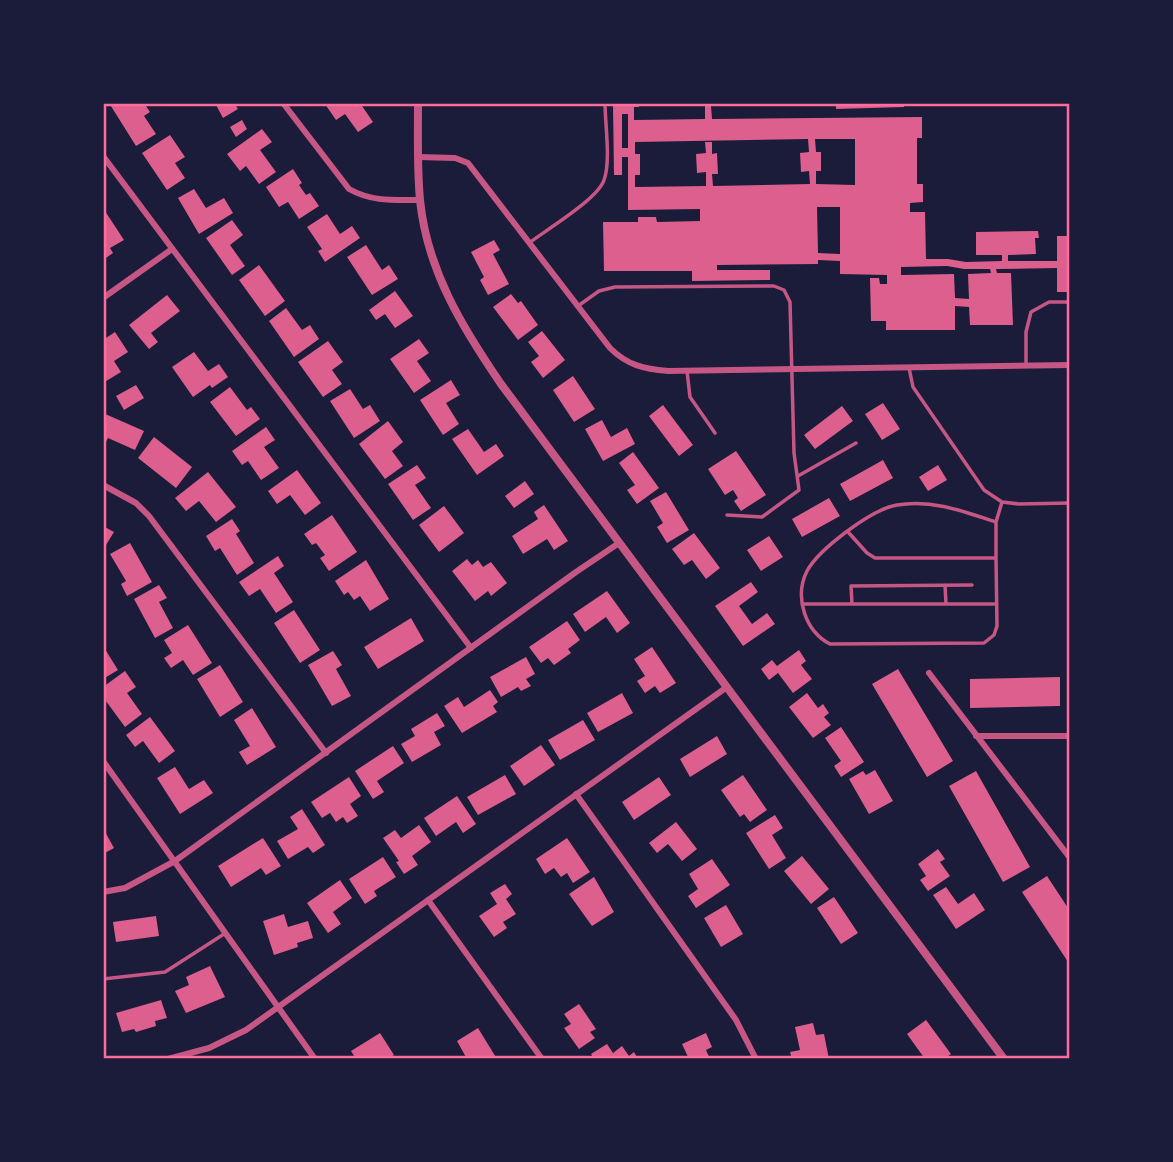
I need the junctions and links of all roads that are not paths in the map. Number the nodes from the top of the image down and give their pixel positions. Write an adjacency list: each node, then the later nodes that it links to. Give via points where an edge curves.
1 (283, 103): 6 (street, via 349,189 379,201)
2 (418, 103): 5 (street)
3 (605, 103): 7 (lane, via 602,185)
4 (103, 156): 8 (street)
5 (418, 157): 6 (street); 7 (street, via 468,163)
6 (420, 200): 26 (street, via 436,270 466,333)
7 (529, 243): 11 (street)
8 (172, 249): 9 (street); 34 (street)
9 (103, 298)
10 (1070, 302): 13 (lane, via 1049,302 1031,312)
11 (578, 306): 15 (lane, via 599,291 615,288 779,287 790,302); 16 (street, via 622,359 650,370)
12 (1070, 365): 13 (street)
13 (1026, 366): 14 (street)
14 (909, 368): 15 (street); 21 (lane, via 913,387 984,490)
15 (791, 369): 16 (street); 19 (lane)
16 (687, 371): 17 (lane, via 690,397)
17 (715, 433)
18 (856, 443): 19 (lane)
19 (798, 476): 23 (lane, via 799,490 762,517)
20 (103, 485): 39 (street, via 136,503 149,516)
21 (1002, 502): 22 (lane); 24 (lane)
22 (1070, 503)
23 (727, 515)
24 (996, 522): 25 (lane, via 958,509 916,503 894,505); 27 (lane)
25 (848, 532): 27 (lane, via 875,558); 30 (lane, via 808,570 802,586)
26 (619, 543): 34 (street); 36 (street)
27 (996, 558): 33 (lane)
28 (972, 584): 29 (lane)
29 (945, 585): 31 (lane, via 851,586); 32 (lane)
30 (803, 604): 31 (lane); 33 (lane, via 807,621 819,638 830,644 984,643 994,635)
31 (852, 604): 32 (lane)
32 (946, 604): 33 (lane)
33 (997, 604)
34 (471, 648): 39 (street)
35 (929, 673): 37 (street)
36 (727, 687): 41 (street); 53 (street)
37 (976, 736): 38 (street); 42 (street)
38 (1070, 736)
39 (326, 753): 43 (street)
40 (103, 761): 43 (street)
41 (576, 794): 45 (street); 52 (street, via 736,1020)
42 (1070, 858)
43 (175, 861): 44 (street, via 125,888); 46 (street)
44 (103, 891)
45 (428, 900): 48 (street); 51 (street)
46 (226, 932): 47 (lane, via 166,972); 48 (street)
47 (103, 979)
48 (278, 1006): 49 (street, via 246,1030 209,1048); 50 (street)
49 (168, 1059)
50 (315, 1059)
51 (542, 1059)
52 (756, 1059)
53 (1004, 1059)

